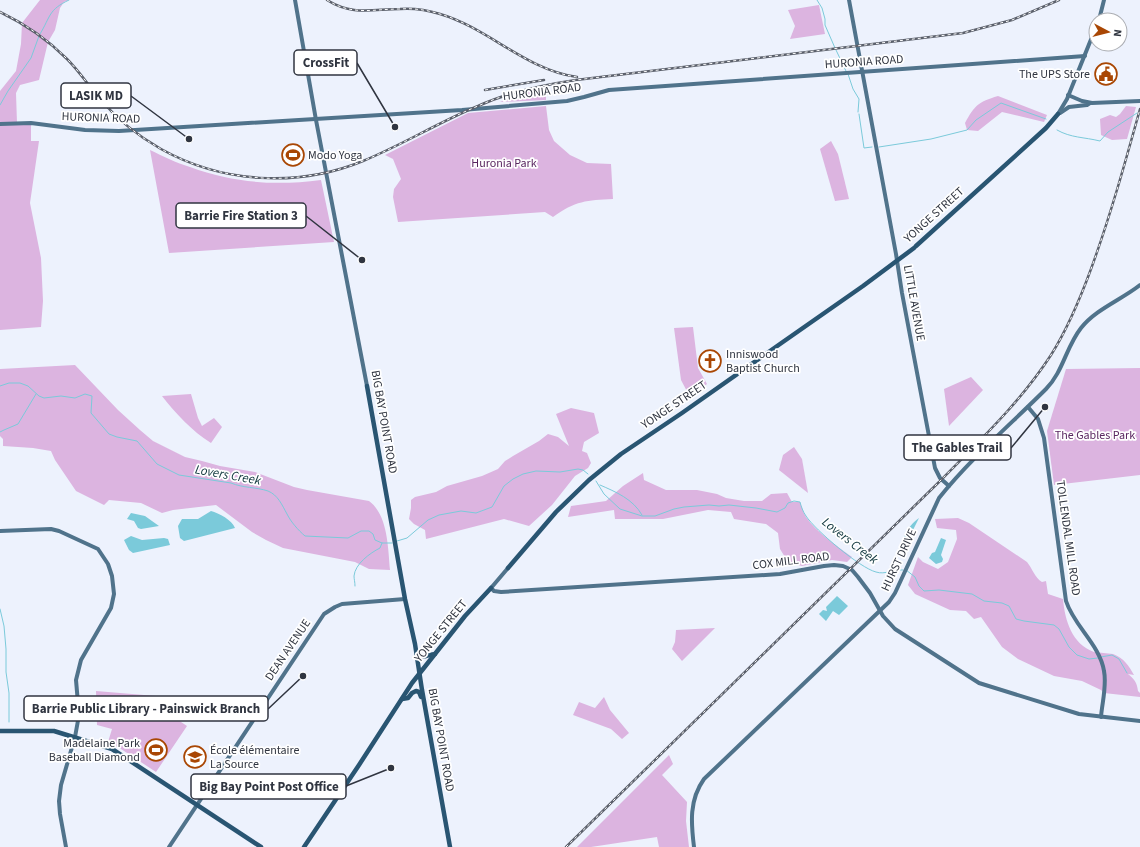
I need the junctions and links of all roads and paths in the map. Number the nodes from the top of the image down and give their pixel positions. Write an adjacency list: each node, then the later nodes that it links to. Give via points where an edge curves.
1 (295, 0): 12 (street, BIG BAY POINT ROAD)
2 (849, 0): 7 (street, LITTLE AVENUE)
3 (1104, 0): 4 (street)
4 (1101, 12)
5 (1088, 48): 6 (street, YONGE STREET)
6 (1085, 56): 7 (street, HURONIA ROAD); 8 (street, YONGE STREET)
7 (862, 72): 12 (street, HURONIA ROAD, via 609,90 567,101); 14 (street, LITTLE AVENUE)
8 (1068, 95): 10 (street); 11 (street, YONGE STREET)
9 (1140, 101): 10 (street)
10 (1090, 103): 11 (street, via 1069,107)
11 (1058, 114): 14 (main road, YONGE STREET, via 1046,128)
12 (316, 120): 13 (street, HURONIA ROAD, via 119,131 85,130 31,123); 16 (street, BIG BAY POINT ROAD)
13 (0, 124)
14 (897, 262): 18 (street, LITTLE AVENUE, via 935,468 940,478); 20 (main road, YONGE STREET, via 621,454 556,512)
15 (1140, 285): 17 (street, HURST DRIVE, via 1088,321 1073,340 1053,381)
16 (367, 386): 22 (main road, BIG BAY POINT ROAD)
17 (1028, 406): 18 (street, HURST DRIVE); 29 (street, TOLLENDAL MILL ROAD, via 1038,419 1045,442 1066,601 1074,620 1098,653 1105,672)
18 (949, 486): 23 (street, HURST DRIVE, via 939,498 891,600)
19 (0, 531): 32 (street, via 59,531 98,549 108,564 114,586 114,599 80,660 76,680 80,715)
20 (508, 568): 21 (street, YONGE STREET)
21 (491, 588): 23 (street, COX MILL ROAD, via 500,592 780,574 834,565 852,570); 25 (main road, YONGE STREET)
22 (405, 599): 24 (main road, BIG BAY POINT ROAD); 33 (street, DEAN AVENUE, via 342,604 324,614)
23 (880, 611): 29 (street, COX MILL ROAD, via 895,629 979,682 1073,713); 39 (street, HURST DRIVE, via 704,779 692,806)
24 (415, 644): 25 (main road, via 420,655 427,657); 26 (main road, BIG BAY POINT ROAD)
25 (435, 654): 26 (main road, YONGE STREET)
26 (419, 674): 27 (main road, YONGE STREET); 28 (main road, BIG BAY POINT ROAD)
27 (402, 699): 28 (main road, via 408,698 416,691 420,693); 37 (main road, YONGE STREET)
28 (424, 702): 38 (main road, BIG BAY POINT ROAD)
29 (1100, 717): 30 (street, COX MILL ROAD)
30 (1140, 721)
31 (0, 731): 32 (main road, via 52,731)
32 (75, 737): 33 (main road, via 115,750); 34 (street, via 59,798)
33 (197, 805): 35 (street, DEAN AVENUE); 36 (main road)
34 (66, 847)
35 (169, 847)
36 (261, 847)
37 (304, 847)
38 (450, 847)
39 (694, 847)

